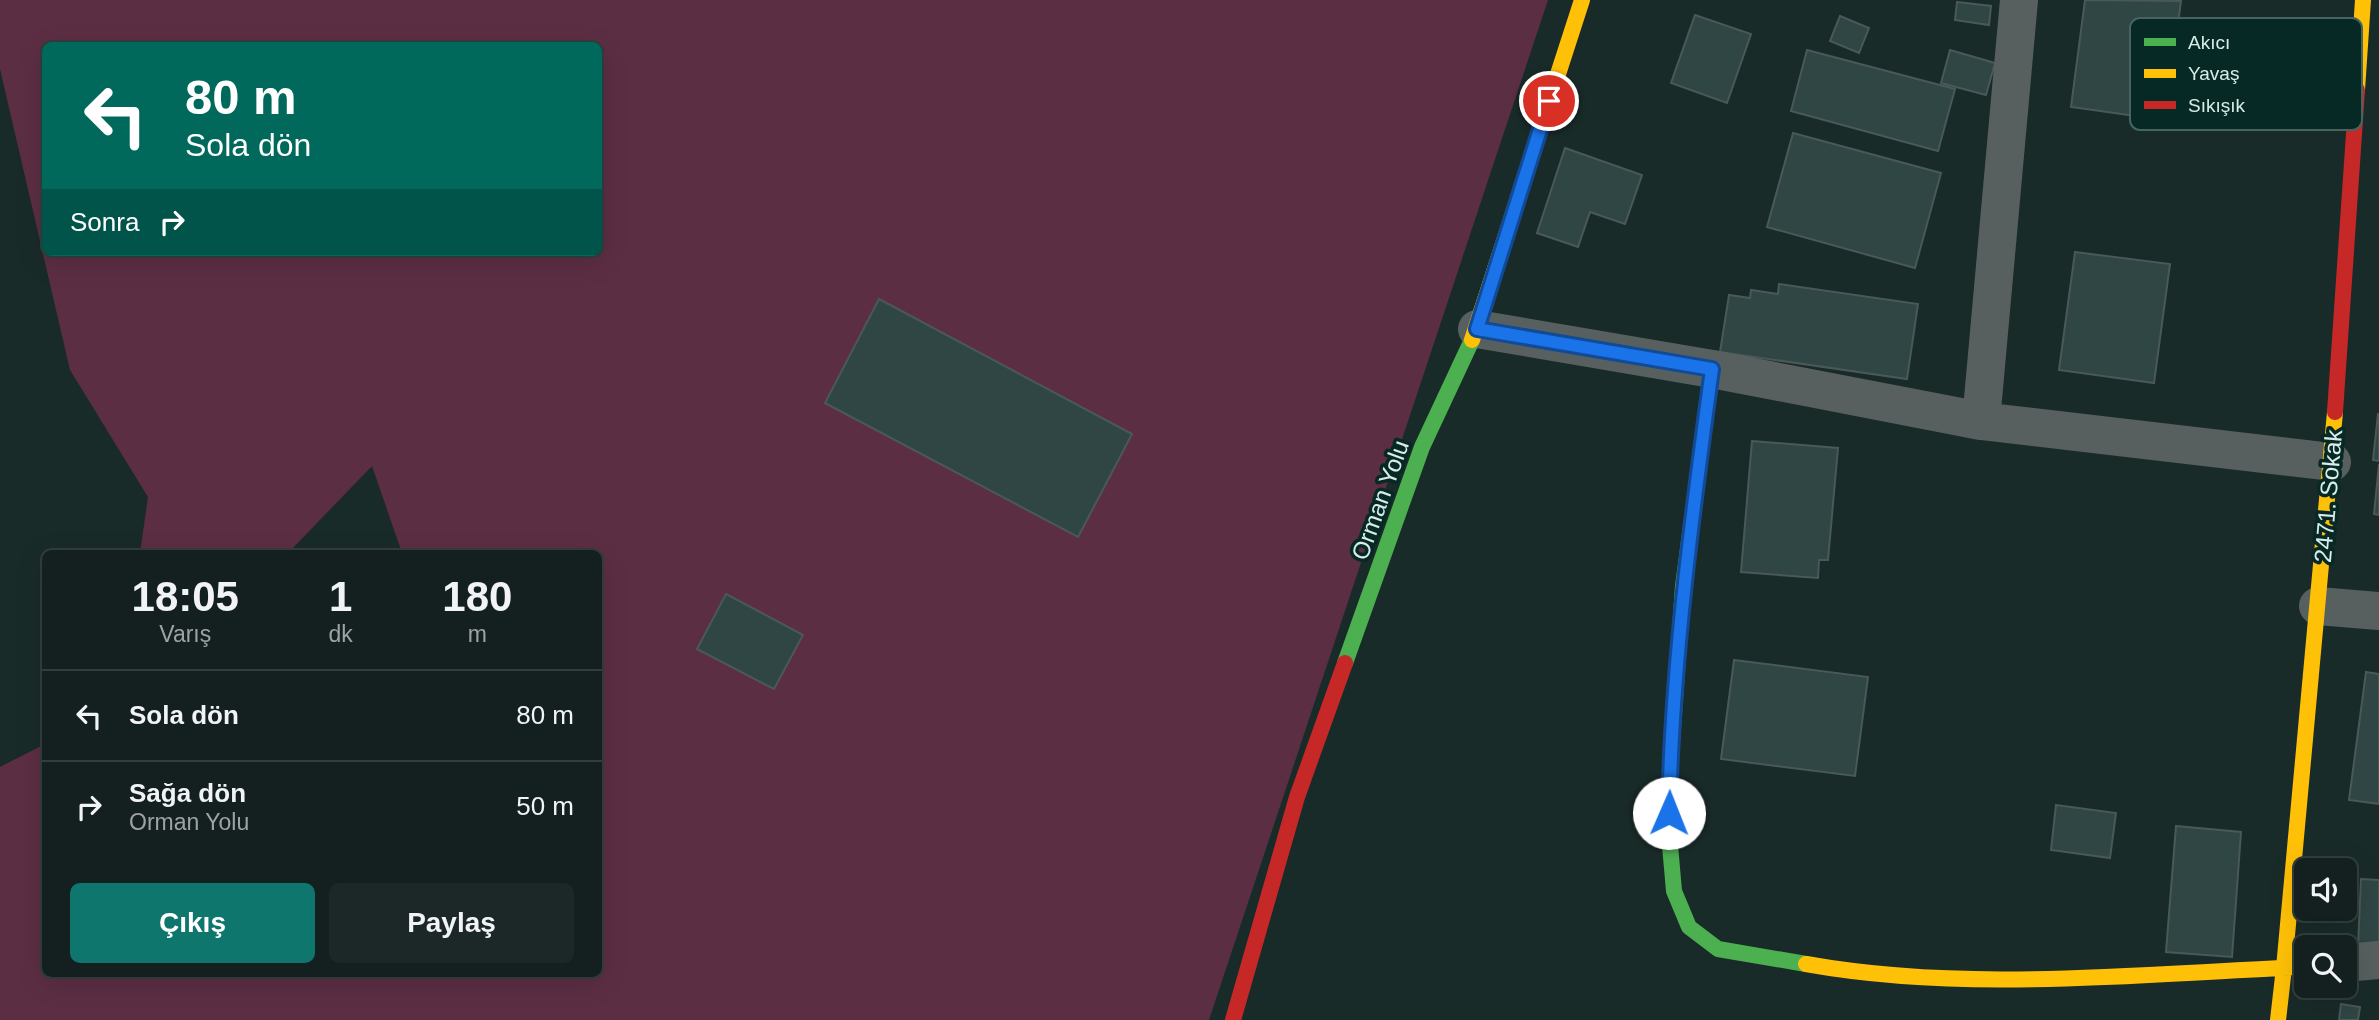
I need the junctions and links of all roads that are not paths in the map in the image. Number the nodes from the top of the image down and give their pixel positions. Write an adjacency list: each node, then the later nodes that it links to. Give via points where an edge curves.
1 (1582, 0): 6 (street, Orman Yolu)
2 (2019, 0): 8 (street)
3 (2363, 0): 4 (street, 2471. Sokak)
4 (2362, 18)
5 (2354, 130): 9 (street, 2471. Sokak)
6 (1477, 329): 7 (street); 16 (street, Orman Yolu, via 1422,447 1297,797)
7 (1712, 369): 8 (street); 15 (street, via 1683,586 1670,771 1674,891 1689,927 1718,949 1843,971 1939,979)
8 (1981, 421): 9 (street)
9 (2332, 462): 10 (street, 2471. Sokak)
10 (2318, 606): 11 (street); 15 (street, 2471. Sokak)
11 (2379, 611)
12 (2379, 960): 13 (street)
13 (2357, 962)
14 (2294, 967): 15 (street)
15 (2284, 968): 17 (street, 2471. Sokak)
16 (1233, 1020)
17 (2278, 1020)

